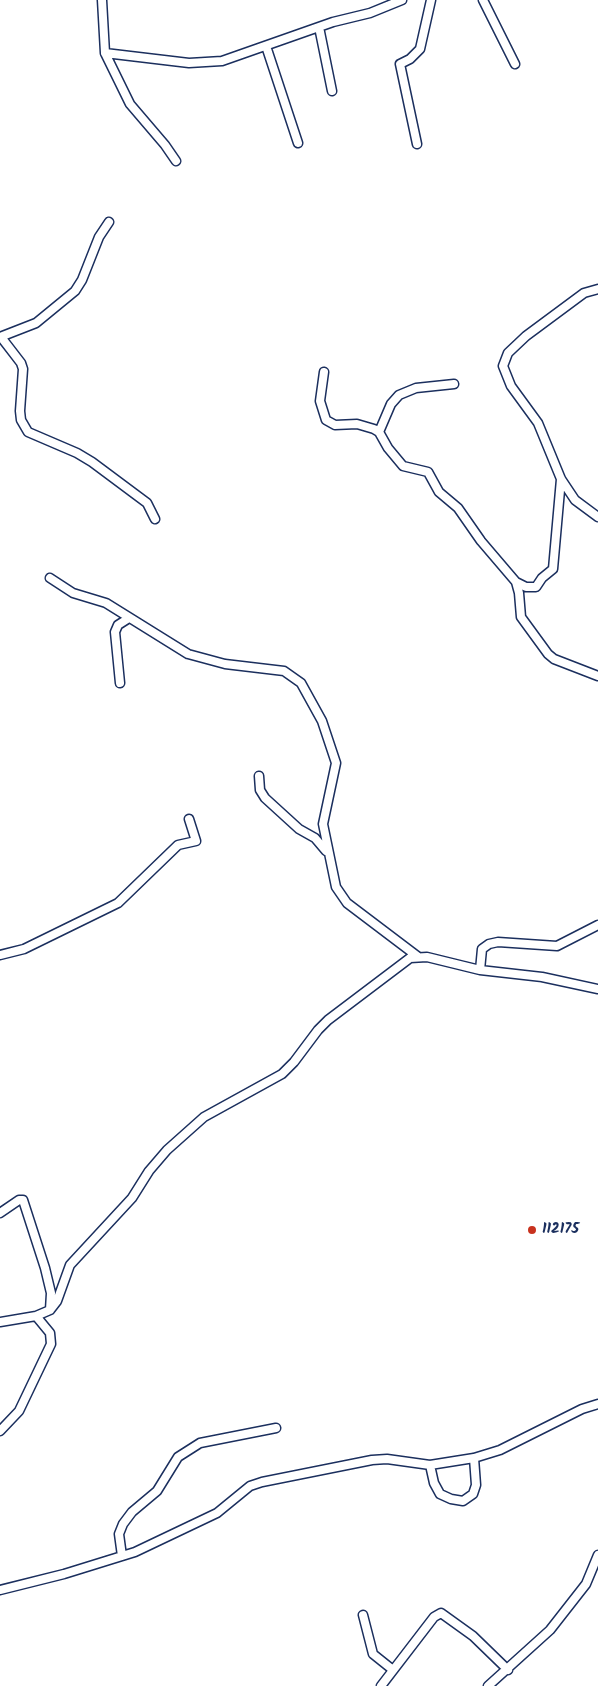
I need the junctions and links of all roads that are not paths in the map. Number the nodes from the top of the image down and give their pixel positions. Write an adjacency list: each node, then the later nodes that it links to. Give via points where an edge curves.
1 (102, 0): 7 (street)
2 (402, 0): 5 (street, via 370,13)
3 (431, 0): 11 (street, via 420,49 400,64)
4 (483, 0): 8 (street)
5 (319, 26): 6 (street); 9 (street)
6 (266, 46): 7 (street, via 215,62); 10 (street)
7 (106, 54): 12 (street, via 130,104)
8 (515, 64)
9 (332, 92)
10 (298, 143)
11 (417, 144)
12 (176, 161)
13 (109, 222): 15 (street, via 75,290 36,323)
14 (598, 289): 19 (street, via 584,293 526,336 508,353 503,366 511,386 538,423)
15 (1, 337): 21 (street, via 23,370 20,411 28,432 92,462 147,503)
16 (324, 372): 18 (street, via 320,401 326,420 334,425 357,424)
17 (454, 384): 18 (street, via 416,388 399,395 391,404)
18 (379, 432): 23 (street, via 403,466 428,472 439,492 458,508)
19 (561, 479): 20 (street, via 575,500); 23 (street, via 554,569 536,587)
20 (598, 517)
21 (155, 519)
22 (50, 578): 24 (street, via 62,587 106,603)
23 (516, 582): 25 (street, via 521,618 548,654)
24 (129, 618): 26 (street, via 115,632); 29 (street, via 201,659 284,671 302,683 322,721 336,763 323,824)
25 (598, 676)
26 (120, 683)
27 (259, 776): 29 (street, via 260,790 265,798)
28 (189, 819): 31 (street, via 196,841 178,845 118,903 24,949)
29 (328, 853): 32 (street, via 340,895)
30 (598, 925): 33 (street, via 556,946 489,944 482,949)
31 (0, 955)
32 (417, 956): 33 (street); 36 (street, via 404,961 328,1020 282,1074 204,1116 167,1150 132,1198 70,1265 57,1301)
33 (480, 970): 34 (street, via 542,977)
34 (598, 989)
35 (0, 1213): 36 (street, via 18,1200 24,1200 51,1293)
36 (50, 1310): 37 (street)
37 (36, 1316): 38 (street); 41 (street, via 50,1333 51,1344 19,1411)
38 (0, 1322)
39 (598, 1404): 42 (street, via 500,1450)
40 (276, 1428): 45 (street, via 200,1443 178,1457 157,1491 123,1524 119,1534)
41 (0, 1430)
42 (474, 1458): 43 (street); 43 (street, via 476,1485 472,1494 463,1501 440,1494)
43 (430, 1465): 45 (street, via 372,1460 262,1482 250,1486 217,1513)
44 (598, 1555): 49 (street, via 580,1593 550,1630)
45 (122, 1556): 46 (street)
46 (0, 1590)
47 (363, 1615): 48 (street, via 373,1654)
48 (393, 1670): 49 (street, via 434,1617 441,1613 473,1636); 50 (street)
49 (508, 1670): 51 (street)
50 (381, 1686)
51 (488, 1686)

